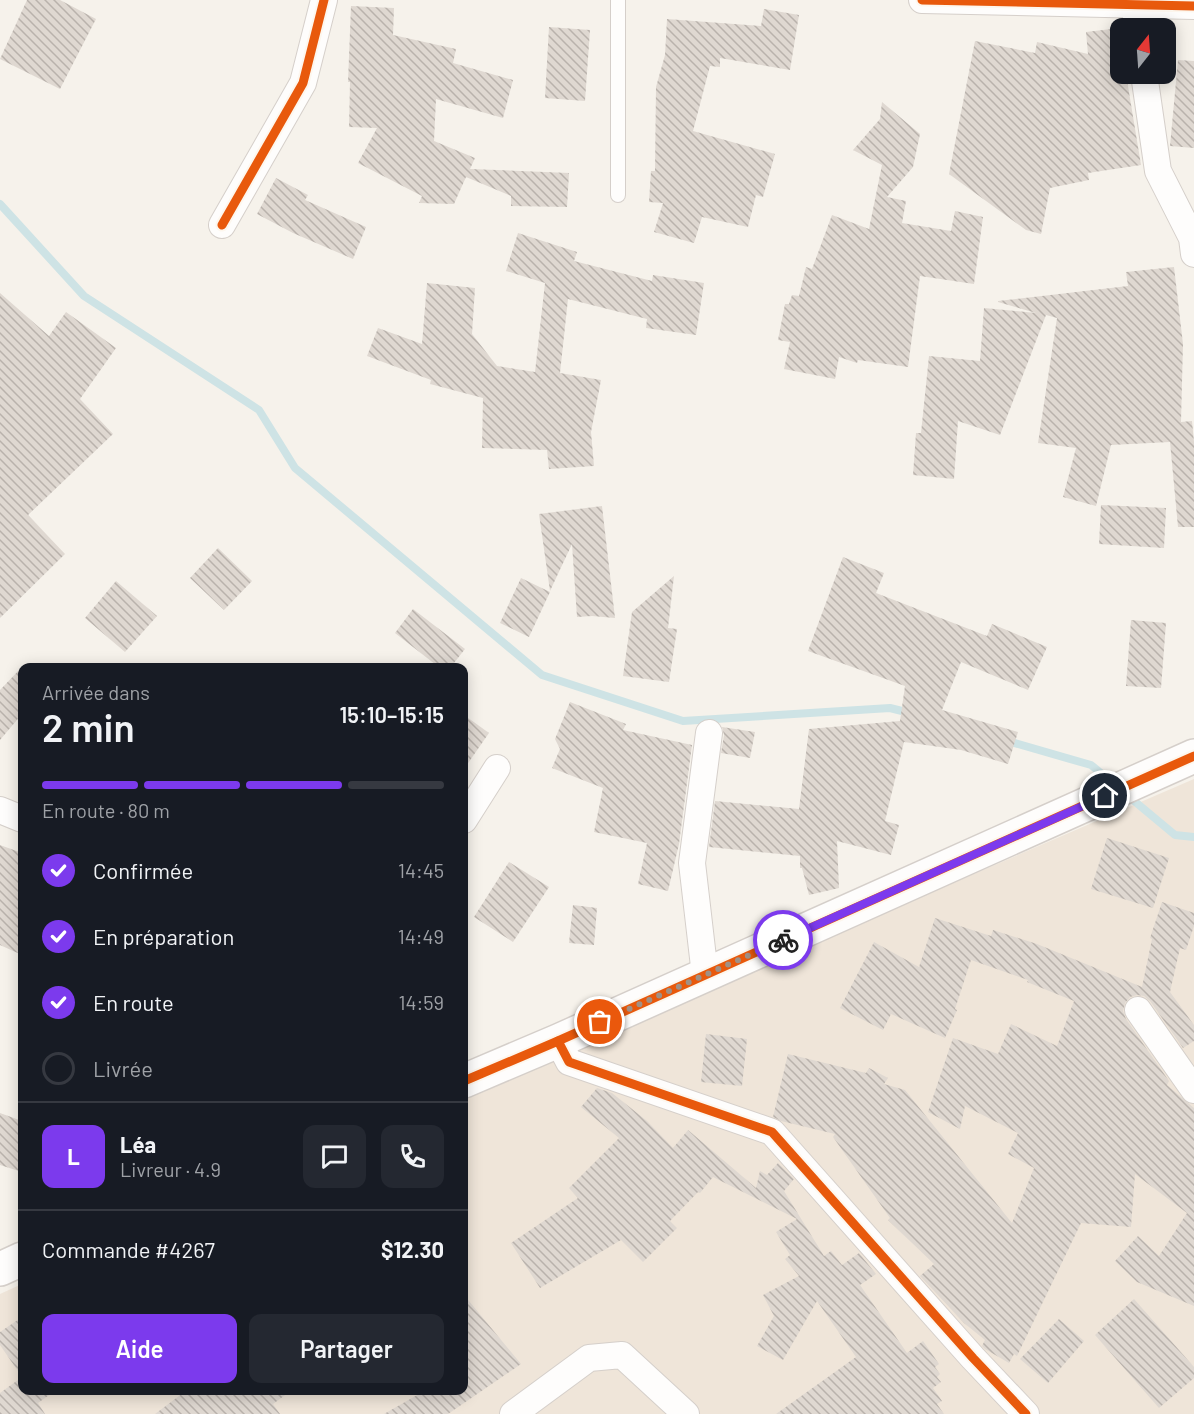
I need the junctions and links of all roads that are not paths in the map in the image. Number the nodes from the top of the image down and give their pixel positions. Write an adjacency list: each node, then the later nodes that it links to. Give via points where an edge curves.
1 (324, 0): 9 (street, via 303,83)
2 (618, 0): 8 (lane)
3 (922, 0): 4 (street)
4 (944, 0): 6 (street)
5 (1194, 6): 6 (street)
6 (1136, 16)
7 (1145, 84): 10 (street, via 1158,171 1192,238)
8 (618, 195)
9 (222, 225)
10 (1194, 254)
11 (709, 733): 17 (street, via 692,863)
12 (1194, 756): 17 (street)
13 (497, 768): 15 (street)
14 (0, 810): 16 (street)
15 (468, 814)
16 (18, 817)
17 (705, 975): 19 (street)
18 (1138, 1010): 21 (street)
19 (558, 1041): 20 (street); 26 (street, via 569,1062 772,1132)
20 (468, 1079)
21 (1194, 1090)
22 (18, 1261): 23 (street)
23 (0, 1269)
24 (513, 1414): 25 (street, via 589,1358 622,1355)
25 (686, 1414)
26 (1026, 1414)

